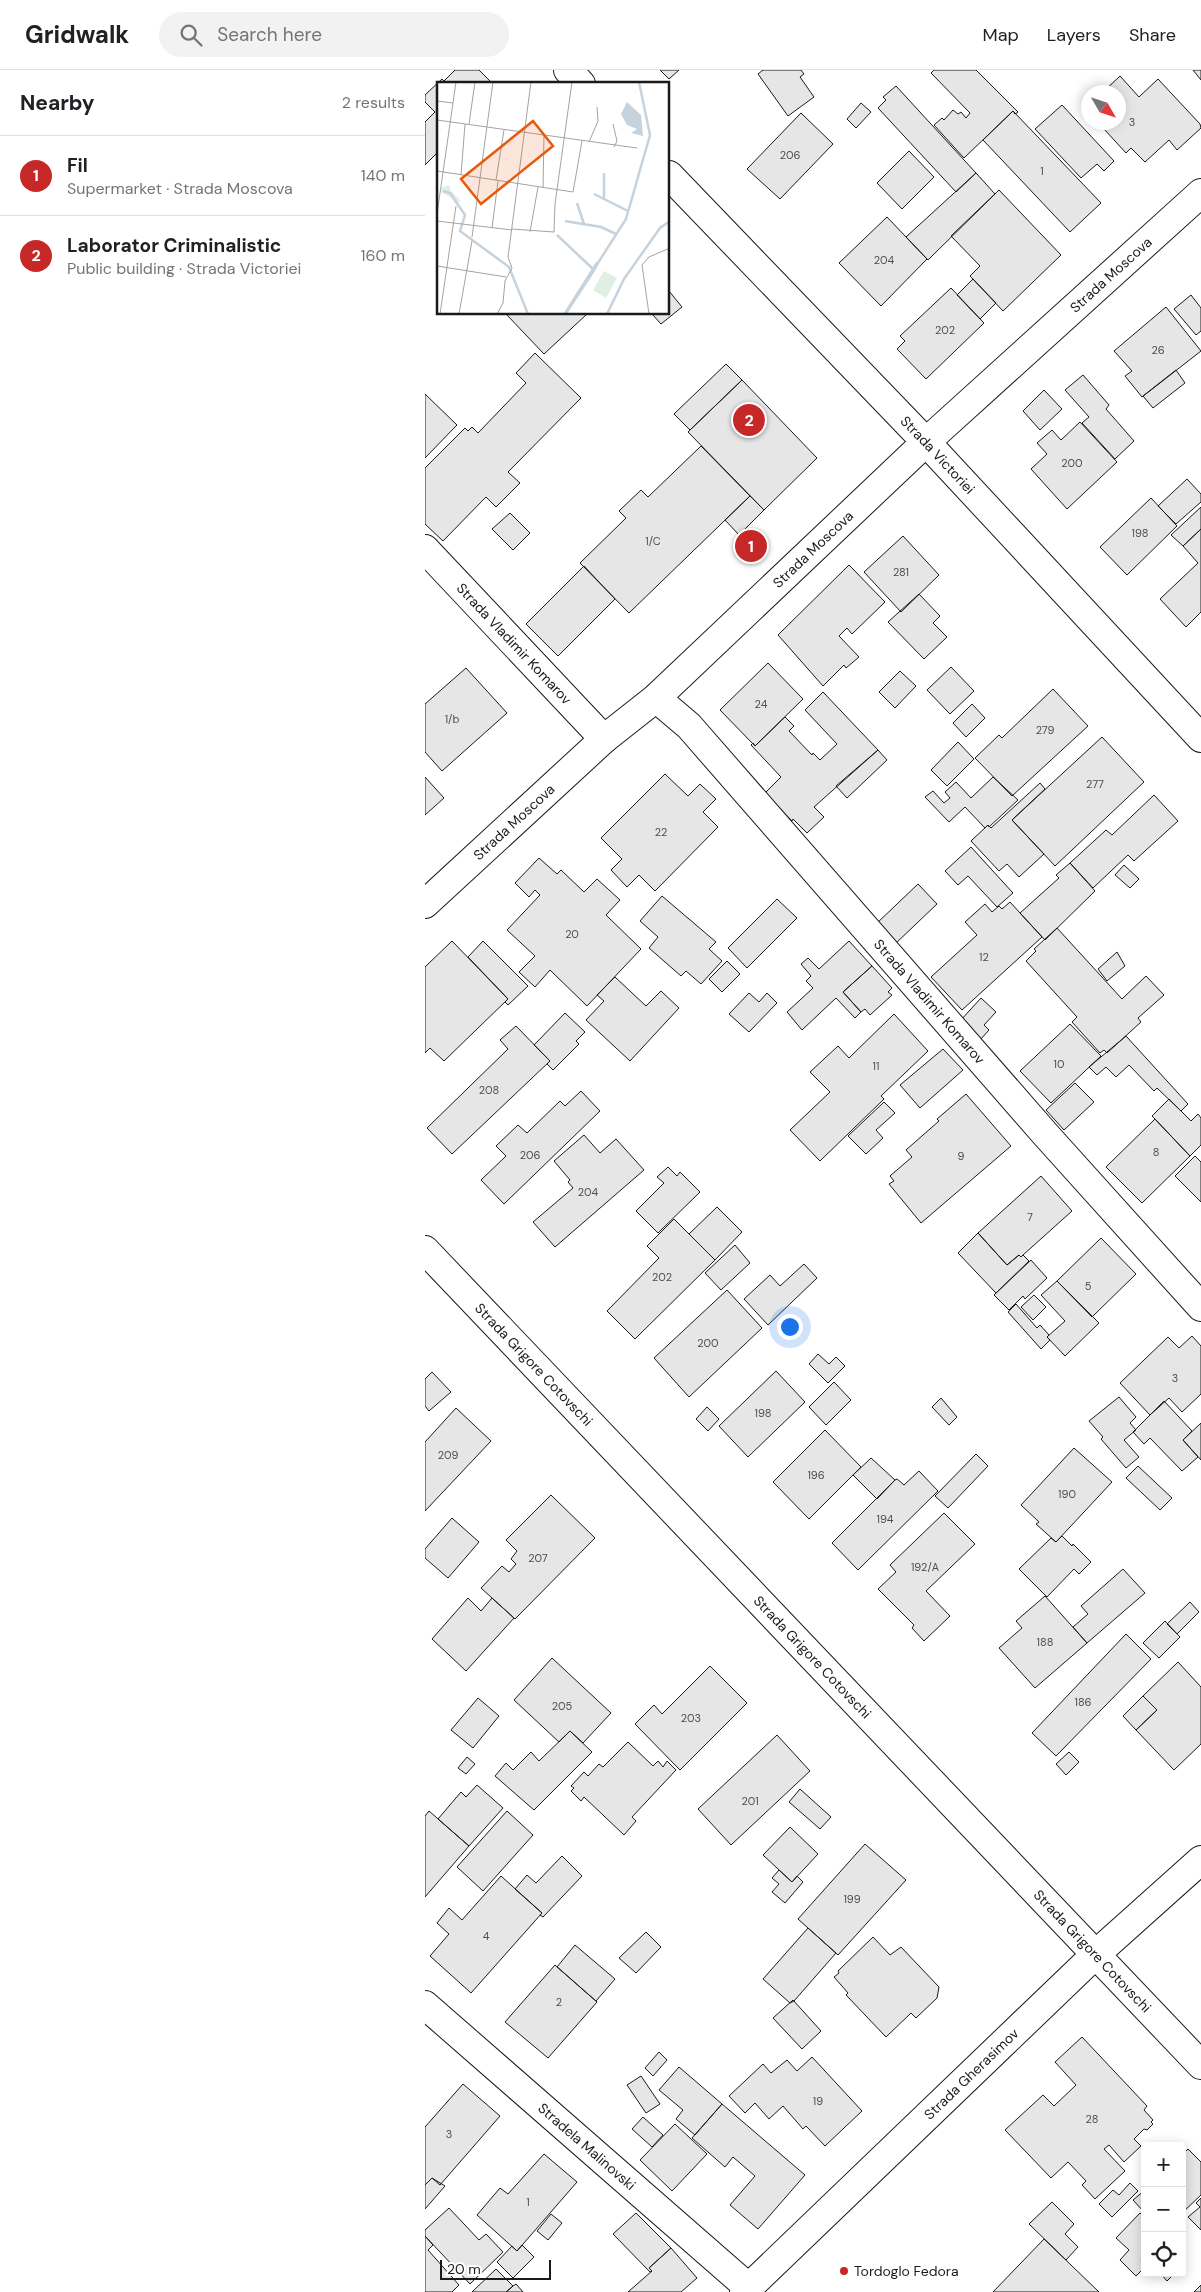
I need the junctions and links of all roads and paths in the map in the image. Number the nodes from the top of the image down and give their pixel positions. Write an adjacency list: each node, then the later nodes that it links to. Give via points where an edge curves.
1 (568, 70): 2 (street)
2 (579, 82)
3 (670, 176): 5 (street, Strada Victoriei)
4 (1201, 193): 5 (street, Strada Moscova)
5 (926, 442): 7 (street, Strada Moscova); 8 (street, Strada Victoriei)
6 (425, 549): 9 (street, Strada Vladimir Komarov)
7 (656, 698): 9 (street, Strada Moscova); 12 (street, Strada Vladimir Komarov, via 689,726 1039,1127)
8 (1201, 738)
9 (604, 739): 10 (street, Strada Moscova)
10 (425, 904)
11 (425, 1250): 14 (street, Strada Grigore Cotovschi)
12 (1201, 1307)
13 (1201, 1860): 14 (street, Strada Gherasimov)
14 (1096, 1954): 16 (street, Strada Grigore Cotovschi); 17 (street, Strada Gherasimov)
15 (425, 2005): 17 (street, Stradela Malinovski)
16 (1201, 2065)
17 (747, 2290)

